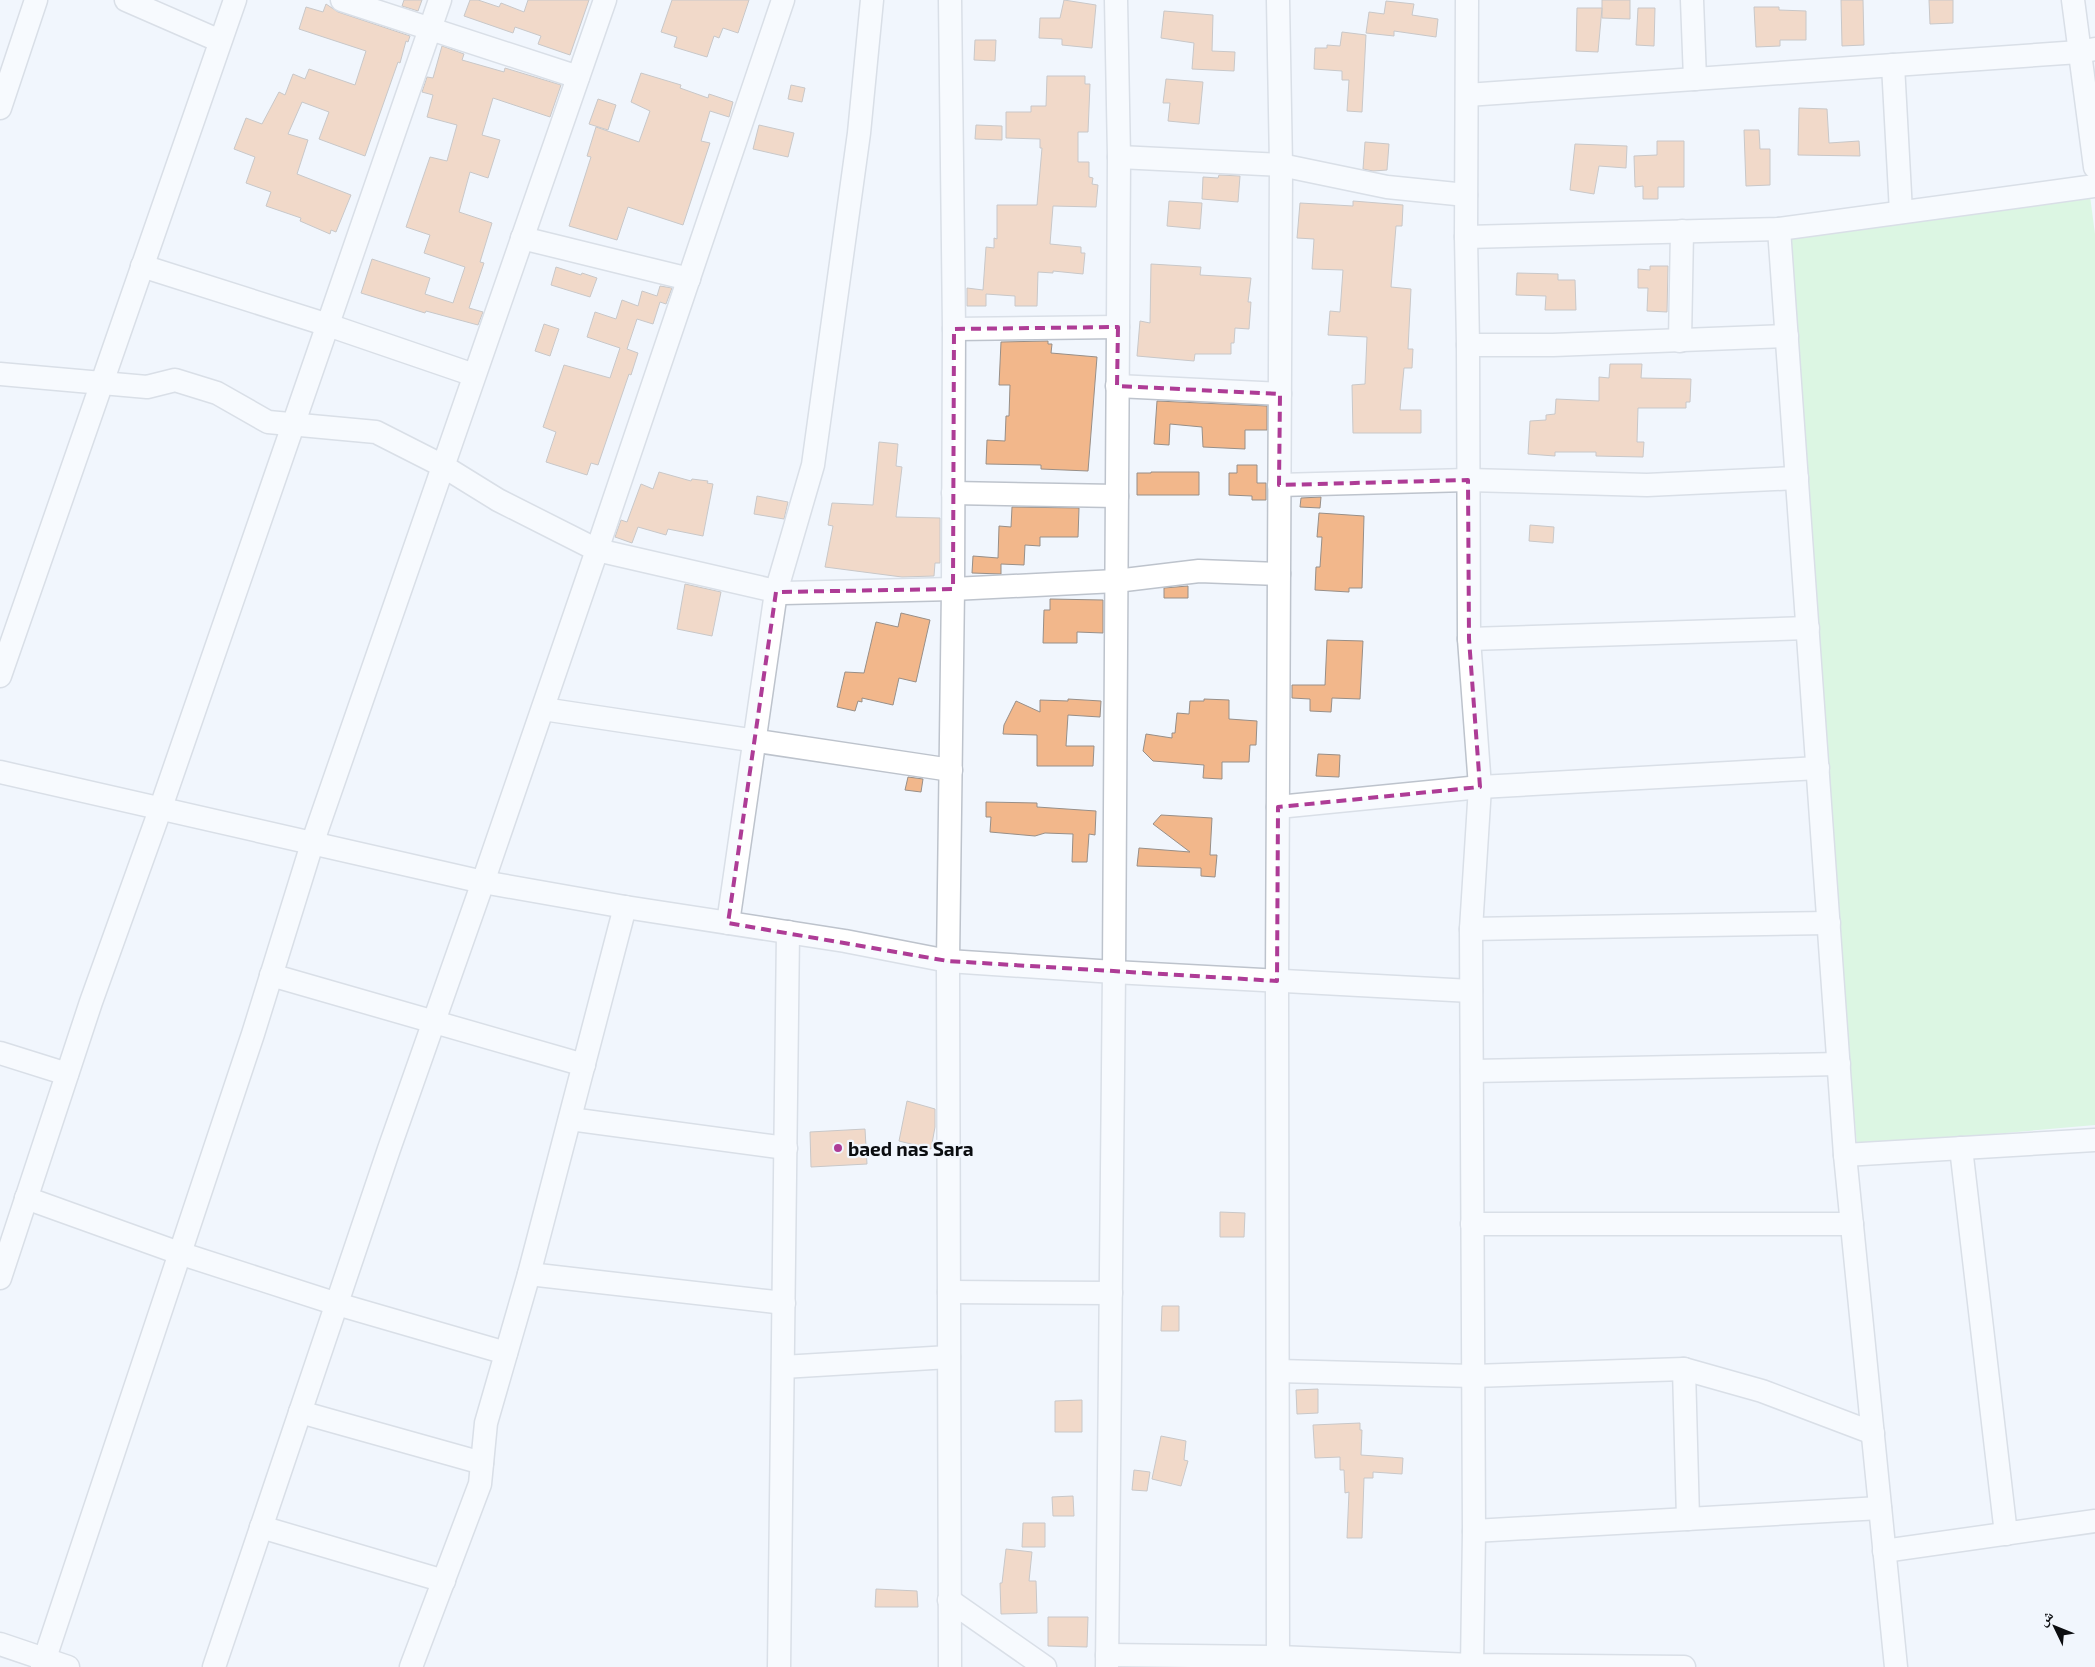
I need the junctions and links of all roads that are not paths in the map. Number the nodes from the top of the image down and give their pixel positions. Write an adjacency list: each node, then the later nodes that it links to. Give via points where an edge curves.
1 (36, 0): 22 (street)
2 (126, 0): 16 (street)
3 (235, 0): 16 (street)
4 (342, 0): 15 (street)
5 (440, 0): 15 (street)
6 (604, 0): 19 (street)
7 (783, 0): 34 (street)
8 (872, 0): 57 (street, via 859,133 813,465)
9 (950, 0): 37 (street)
10 (1116, 0): 23 (street)
11 (1278, 0): 24 (street)
12 (1467, 0): 21 (street)
13 (1692, 0): 20 (street)
14 (2072, 0): 17 (street)
15 (430, 30): 19 (street); 35 (street)
16 (220, 41): 33 (street)
17 (2087, 50): 18 (street); 25 (street)
18 (1893, 65): 20 (street); 28 (street)
19 (578, 77): 32 (street)
20 (1695, 79): 21 (street)
21 (1467, 95): 27 (street)
22 (0, 108)
23 (1119, 157): 24 (street); 36 (street)
24 (1281, 165): 27 (street, via 1388,187); 45 (street)
25 (2095, 167)
26 (2095, 186): 28 (street)
27 (1466, 195): 31 (street)
28 (1901, 212): 29 (street)
29 (1779, 229): 30 (street); 38 (street)
30 (1682, 231): 31 (street); 39 (street)
31 (1466, 237): 40 (street)
32 (522, 238): 34 (street); 42 (street)
33 (142, 266): 35 (street); 43 (street)
34 (689, 279): 53 (street)
35 (328, 325): 42 (street); 46 (street)
36 (1118, 327): 37 (street); 44 (street)
37 (954, 329): 51 (street)
38 (1787, 336): 39 (street); 48 (street)
39 (1680, 341): 40 (street)
40 (1468, 345): 49 (street)
41 (0, 374): 43 (street)
42 (474, 375): 47 (street)
43 (101, 382): 46 (street, via 147,387 175,380 217,393 268,422); 60 (street)
44 (1118, 386): 45 (street); 52 (street)
45 (1280, 394): 50 (street)
46 (294, 424): 47 (street, via 376,432); 68 (street)
47 (443, 466): 53 (street, via 498,500); 69 (street)
48 (1797, 478): 49 (street, via 1647,485); 58 (street)
49 (1468, 480): 50 (street); 59 (street)
50 (1279, 485): 54 (street)
51 (953, 493): 52 (street); 56 (street)
52 (1117, 496): 55 (street)
53 (597, 550): 57 (street); 61 (street)
54 (1279, 574): 55 (street, via 1199,571); 67 (street)
55 (1116, 581): 56 (street); 77 (street)
56 (953, 588): 57 (street); 64 (street)
57 (776, 592): 62 (street)
58 (1808, 628): 59 (street); 63 (street)
59 (1469, 639): 66 (street)
60 (0, 676)
61 (543, 709): 62 (street); 70 (street)
62 (754, 741): 64 (street); 72 (street)
63 (1818, 768): 66 (street); 73 (street)
64 (951, 770): 76 (street)
65 (0, 772): 68 (street)
66 (1480, 787): 67 (street); 74 (street)
67 (1278, 807): 79 (street)
68 (160, 810): 69 (street); 86 (street)
69 (312, 844): 70 (street); 78 (street)
70 (484, 882): 71 (street); 81 (street)
71 (625, 907): 72 (street); 84 (street)
72 (728, 922): 75 (street)
73 (1829, 923): 74 (street); 83 (street)
74 (1471, 929): 80 (street)
75 (788, 932): 76 (street); 89 (street)
76 (948, 960): 77 (street); 98 (street)
77 (1114, 972): 79 (street); 99 (street)
78 (271, 975): 81 (street); 95 (street)
79 (1277, 981): 80 (street); 106 (street)
80 (1471, 991): 85 (street)
81 (434, 1023): 84 (street); 100 (street)
82 (0, 1053): 86 (street)
83 (1839, 1064): 85 (street); 91 (street)
84 (584, 1065): 87 (street)
85 (1472, 1071): 93 (street)
86 (67, 1074): 92 (street)
87 (570, 1119): 89 (street); 97 (street)
88 (2095, 1140): 90 (street)
89 (786, 1148): 101 (street)
90 (1961, 1148): 91 (street); 116 (street)
91 (1845, 1155): 94 (street)
92 (26, 1198): 95 (street); 96 (street)
93 (1472, 1224): 94 (street); 107 (street)
94 (1852, 1224): 109 (street)
95 (179, 1253): 100 (street); 123 (street)
96 (1, 1269)
97 (529, 1274): 101 (street); 102 (street)
98 (949, 1292): 99 (street); 103 (street)
99 (1111, 1293): 121 (street)
100 (337, 1304): 102 (street); 108 (street)
101 (784, 1304): 104 (street)
102 (506, 1353): 110 (street, via 486,1423)
103 (949, 1357): 104 (street); 119 (street)
104 (783, 1367): 128 (street)
105 (1684, 1370): 107 (street); 109 (street, via 1762,1391); 112 (street)
106 (1278, 1371): 107 (street); 122 (street)
107 (1473, 1376): 115 (street)
108 (300, 1412): 110 (street); 114 (street)
109 (1873, 1433): 111 (street)
110 (482, 1463): 118 (street, via 480,1484)
111 (1880, 1508): 112 (street); 117 (street)
112 (1688, 1519): 115 (street)
113 (2095, 1521): 116 (street)
114 (261, 1527): 118 (street); 126 (street)
115 (1474, 1531): 124 (street)
116 (2006, 1534): 117 (street)
117 (1884, 1551): 132 (street)
118 (444, 1581): 127 (street)
119 (949, 1600): 129 (street); 130 (street)
120 (0, 1644): 123 (street)
121 (1107, 1661): 122 (street)
122 (1278, 1662): 124 (street)
123 (43, 1663): 125 (street)
124 (1472, 1666): 131 (street)
125 (68, 1667)
126 (214, 1667)
127 (411, 1667)
128 (779, 1667)
129 (950, 1667)
130 (1045, 1667)
131 (1684, 1667)
132 (1896, 1667)

